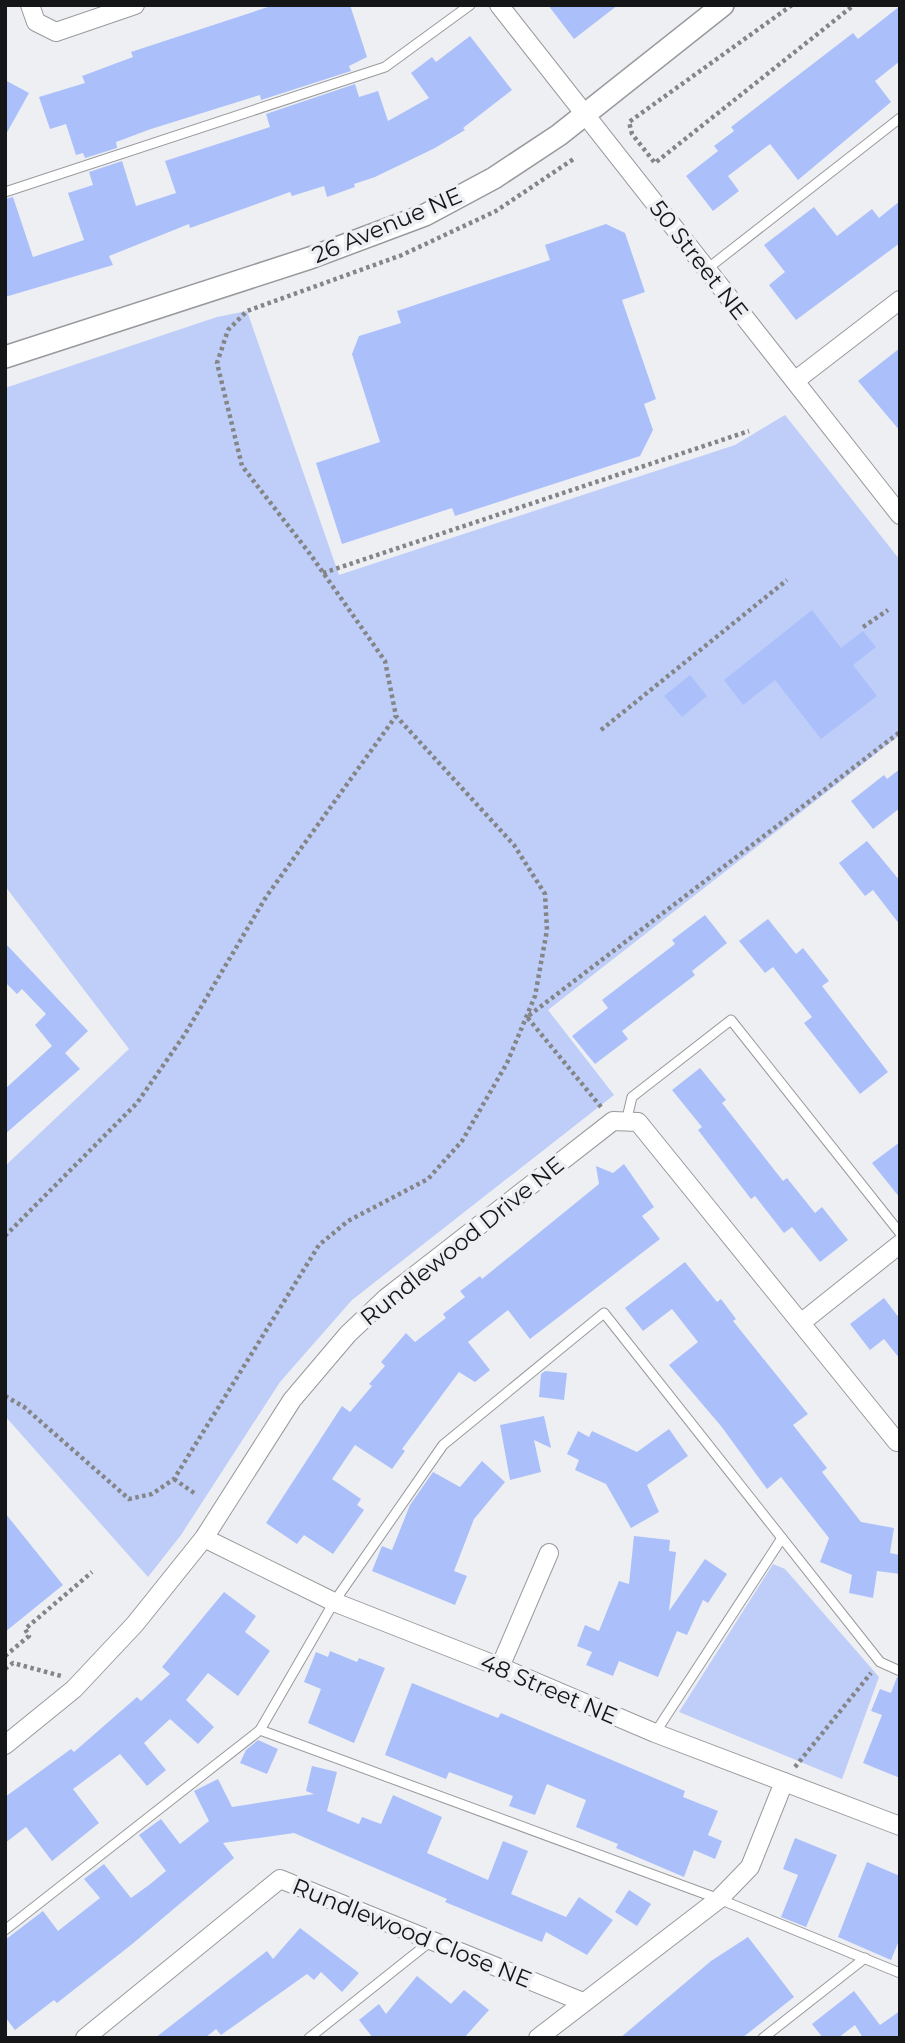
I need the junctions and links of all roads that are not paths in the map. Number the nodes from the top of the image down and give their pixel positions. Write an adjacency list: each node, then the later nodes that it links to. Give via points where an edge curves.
1 (30, 5): 2 (street, via 36,22 56,32)
2 (135, 5)
3 (470, 5): 8 (lane, via 385,67)
4 (499, 5): 6 (street, 50 Street NE)
5 (723, 5): 6 (street, 26 Avenue NE)
6 (585, 116): 9 (street, 50 Street NE); 11 (street, 26 Avenue NE, via 494,178 425,215 310,258)
7 (900, 118): 9 (lane)
8 (5, 192)
9 (707, 270): 12 (street, 50 Street NE)
10 (900, 300): 12 (street)
11 (5, 356)
12 (796, 380): 13 (street, 50 Street NE)
13 (900, 515)
14 (619, 1122): 15 (lane, via 632,1097 731,1020); 17 (street, via 638,1122); 19 (street, Rundlewood Drive NE, via 386,1298 348,1334 292,1400)
15 (900, 1233)
16 (900, 1244): 17 (street)
17 (802, 1322): 18 (street)
18 (897, 1442)
19 (204, 1538): 22 (street, 48 Street NE); 27 (street, Rundlewood Drive NE, via 135,1624 74,1689)
20 (782, 1538): 22 (lane, via 604,1313 443,1445); 24 (lane, via 880,1662); 26 (lane)
21 (550, 1553): 23 (street)
22 (334, 1602): 23 (street, 48 Street NE); 25 (lane)
23 (500, 1667): 26 (street, 48 Street NE)
24 (900, 1671)
25 (260, 1730): 30 (lane); 31 (lane)
26 (655, 1733): 28 (street, 48 Street NE)
27 (5, 1745)
28 (784, 1782): 29 (street, 48 Street NE); 30 (street, via 750,1867)
29 (900, 1826)
30 (719, 1899): 33 (lane); 35 (street)
31 (5, 1930)
32 (431, 1941): 35 (street, Rundlewood Close NE); 36 (street, Rundlewood Close NE, via 280,1879); 37 (lane)
33 (865, 1958): 34 (lane); 39 (lane)
34 (900, 1973)
35 (583, 2002): 38 (street)
36 (85, 2038)
37 (309, 2038)
38 (538, 2038)
39 (763, 2038)

